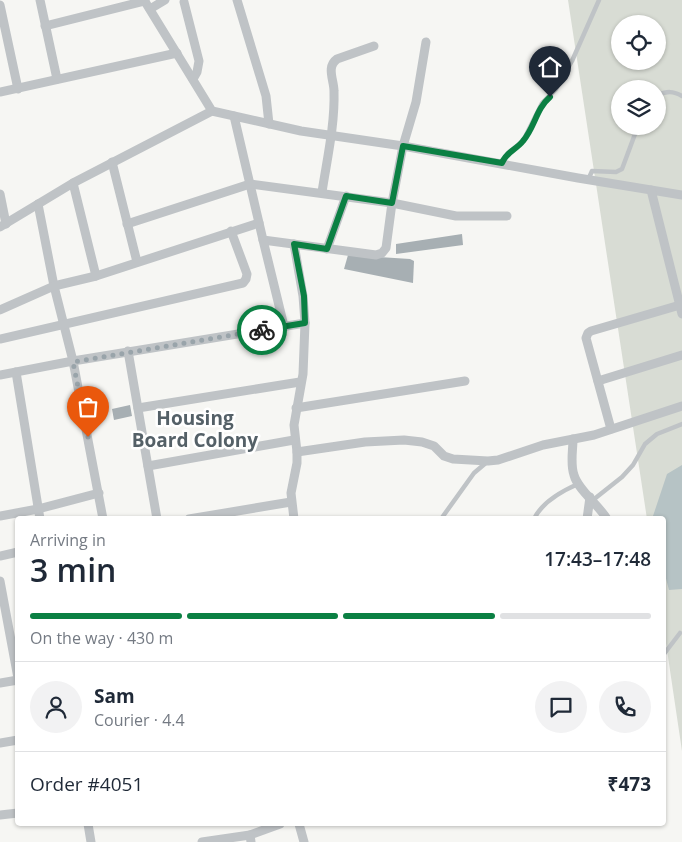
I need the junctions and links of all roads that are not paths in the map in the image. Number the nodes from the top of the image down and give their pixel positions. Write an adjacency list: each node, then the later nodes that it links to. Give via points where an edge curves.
1 (40, 0): 8 (street)
2 (165, 0): 6 (street)
3 (237, 0): 20 (street, via 266,96)
4 (599, 0): 25 (lane, via 556,89 542,103 523,141 508,153)
5 (185, 1): 13 (street, via 199,61)
6 (146, 4): 8 (street); 11 (street)
7 (0, 5): 14 (street)
8 (45, 26): 12 (street)
9 (426, 42): 23 (street, via 416,102)
10 (374, 46): 22 (street, via 332,62 334,92)
11 (176, 53): 12 (street); 13 (street)
12 (57, 79): 14 (street)
13 (193, 79): 18 (street)
14 (18, 89): 15 (street)
15 (0, 92)
16 (666, 92): 17 (lane)
17 (682, 96)
18 (212, 111): 19 (street); 24 (street)
19 (234, 116): 20 (street); 28 (street)
20 (269, 124): 22 (street)
21 (635, 135): 26 (lane, via 622,169 616,172 592,171)
22 (330, 136): 23 (street); 30 (street)
23 (403, 146): 25 (street); 34 (street)
24 (112, 162): 27 (street); 38 (street)
25 (502, 163): 26 (street)
26 (588, 180): 29 (street)
27 (73, 183): 35 (street); 45 (street)
28 (250, 184): 30 (street); 37 (street); 38 (street)
29 (651, 190): 32 (street); 48 (street)
30 (322, 192): 33 (street)
31 (0, 194): 39 (street)
32 (682, 195)
33 (346, 196): 34 (street); 43 (street)
34 (392, 203): 36 (street, via 456,216); 43 (street, via 386,248 382,253)
35 (38, 204): 39 (street); 46 (street)
36 (507, 216)
37 (259, 223): 40 (street); 41 (street)
38 (127, 224): 44 (street)
39 (3, 225)
40 (230, 231): 44 (street); 49 (street, via 247,274 243,283)
41 (263, 240): 42 (street); 51 (street)
42 (294, 244): 43 (street); 50 (street, via 304,296)
43 (327, 249)
44 (137, 262): 45 (street)
45 (96, 276): 46 (street)
46 (54, 286): 47 (street); 49 (street)
47 (0, 310)
48 (681, 310): 59 (street, via 588,333 586,338)
49 (65, 323): 52 (street); 55 (street)
50 (305, 323): 51 (street); 60 (street)
51 (284, 326): 53 (street)
52 (0, 339)
53 (128, 351): 55 (street); 62 (street)
54 (682, 355): 59 (street)
55 (73, 362): 56 (street); 72 (street)
56 (16, 372): 57 (street); 75 (street)
57 (0, 375)
58 (465, 380): 63 (street)
59 (598, 381): 65 (street)
60 (300, 382): 62 (street); 63 (street)
61 (682, 406): 65 (street)
62 (138, 408): 70 (street)
63 (296, 408): 67 (street)
64 (682, 424): 73 (lane, via 657,434 645,444 622,477)
65 (611, 429): 66 (street)
66 (573, 439): 69 (street); 71 (street, via 572,469)
67 (294, 440): 68 (street); 70 (street)
68 (297, 452): 69 (street, via 404,440 434,446 444,456 454,459); 74 (street)
69 (488, 461): 82 (lane, via 474,473)
70 (148, 466): 79 (street)
71 (578, 484): 73 (street); 83 (lane, via 549,501)
72 (99, 493): 75 (street); 78 (street)
73 (591, 498): 84 (street); 85 (street)
74 (291, 502): 80 (street); 81 (street)
75 (38, 509): 76 (street); 77 (street)
76 (0, 516)
77 (39, 516)
78 (103, 516)
79 (156, 516)
80 (207, 516)
81 (293, 516)
82 (443, 516)
83 (536, 516)
84 (588, 516)
85 (604, 516)
86 (15, 553): 87 (street)
87 (0, 556)
88 (0, 581): 91 (street)
89 (680, 633): 90 (lane)
90 (666, 651)
91 (15, 663)
92 (15, 680): 93 (street)
93 (0, 683)
94 (15, 740): 95 (street)
95 (0, 743)
96 (15, 813): 97 (street)
97 (0, 815)
98 (88, 826): 102 (street)
99 (276, 826): 101 (street)
100 (300, 826): 104 (street)
101 (251, 838): 103 (street)
102 (91, 842)
103 (202, 842)
104 (304, 842)

